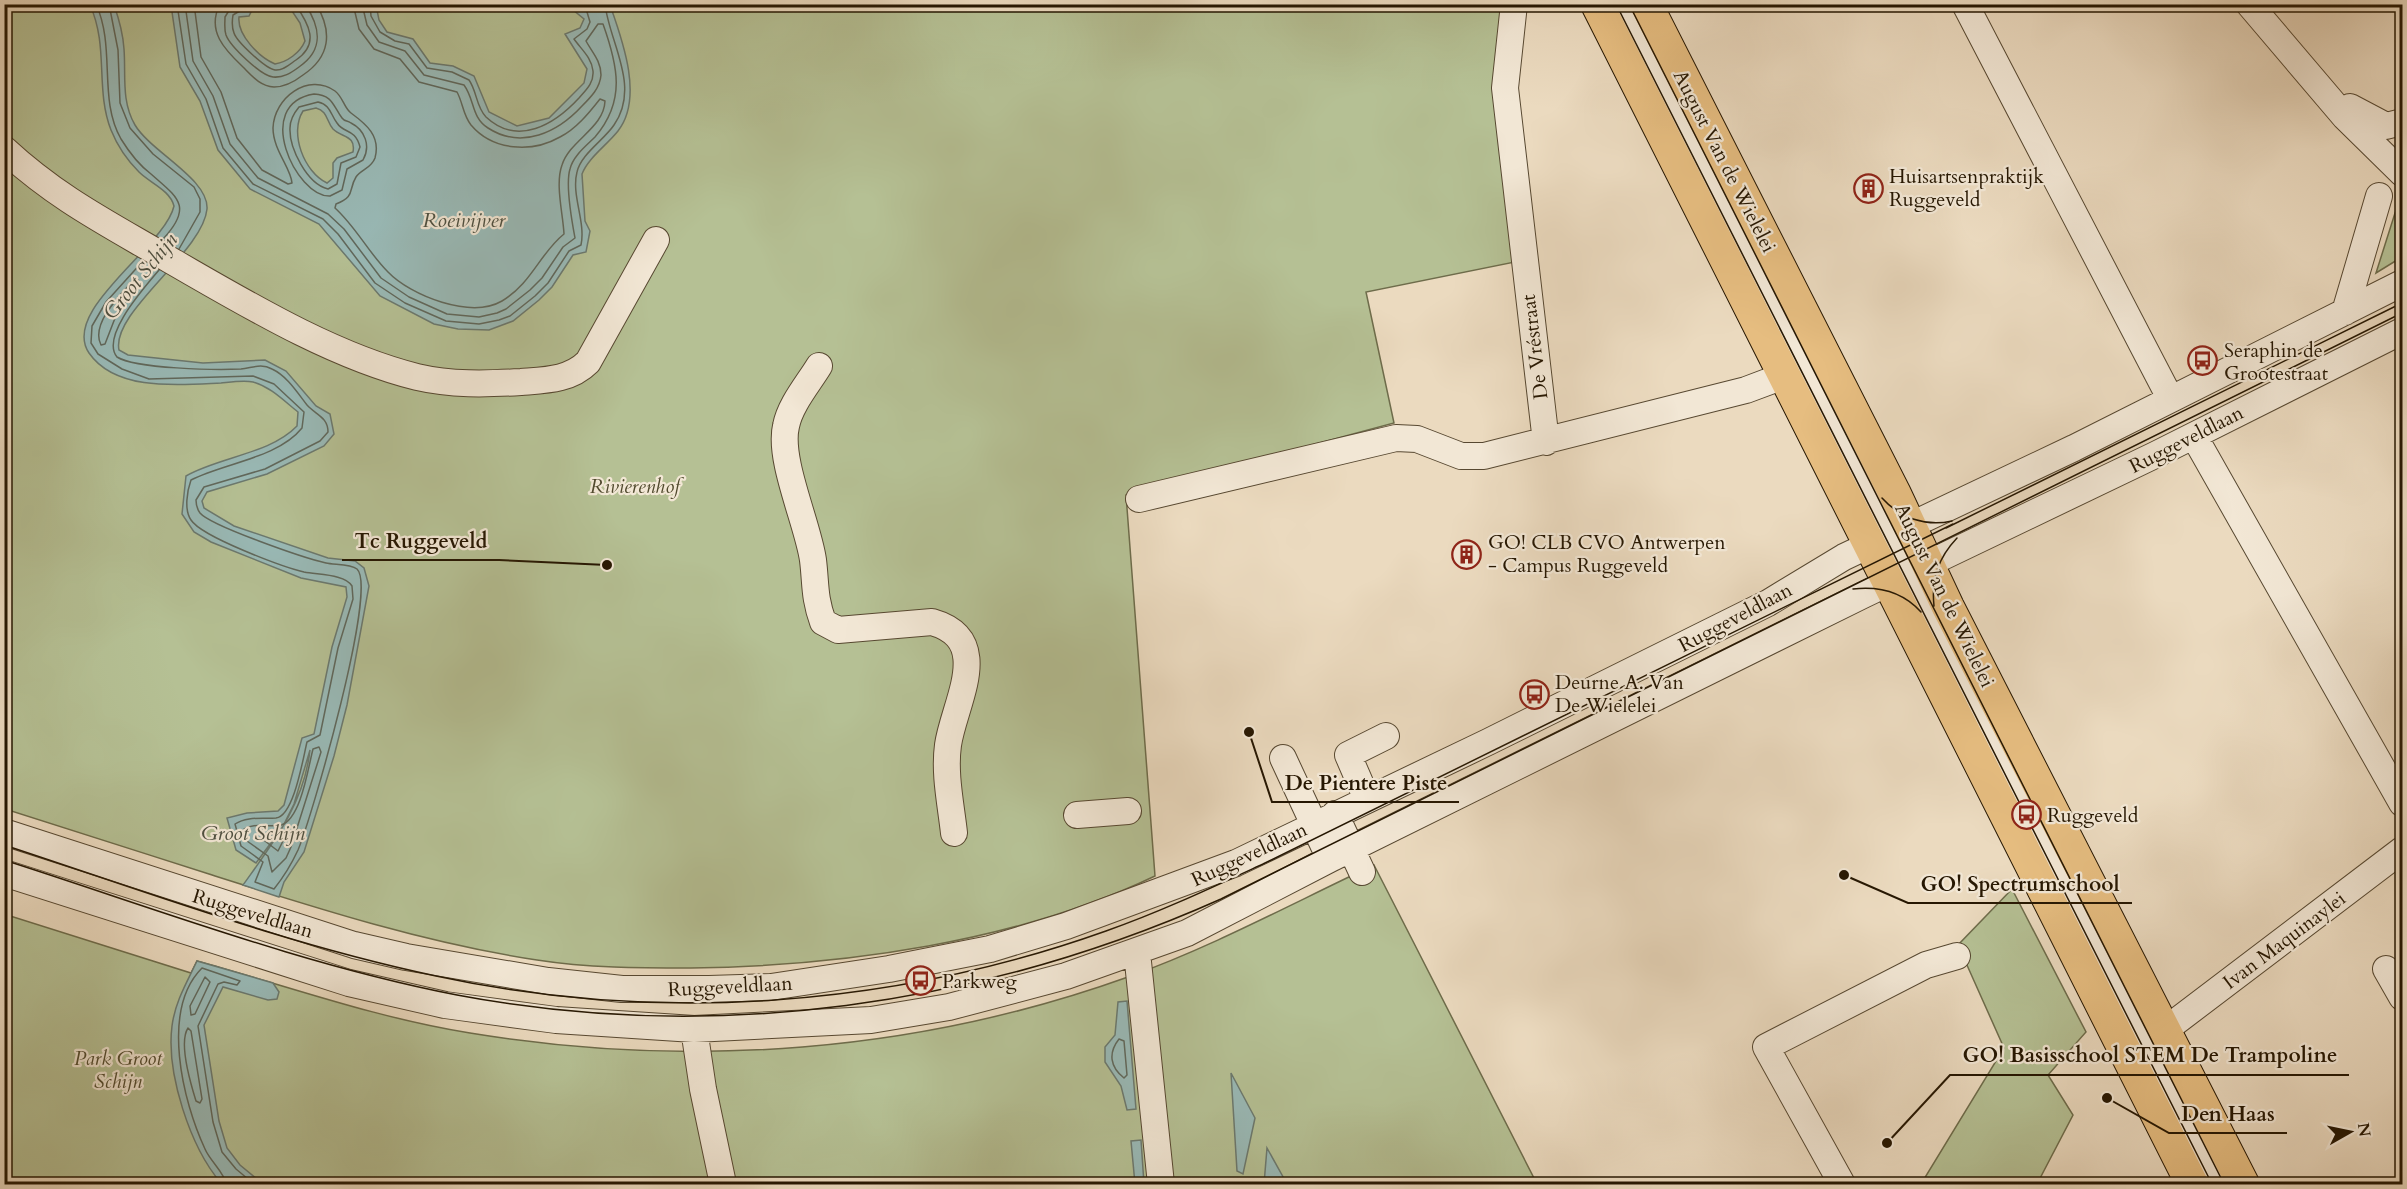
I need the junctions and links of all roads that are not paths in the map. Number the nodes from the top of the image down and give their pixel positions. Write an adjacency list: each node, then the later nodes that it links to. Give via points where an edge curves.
1 (1514, 4): 20 (street, De Vréstraat, via 1506,88)
2 (1597, 4): 17 (main road, August Van de Wielelei)
3 (1623, 4): 22 (street, August Van de Wielelei)
4 (1646, 4): 22 (main road, August Van de Wielelei)
5 (1965, 4): 18 (street)
6 (2249, 4): 7 (street)
7 (2329, 94): 8 (street, via 2386,126); 10 (street, via 2346,117)
8 (2400, 120): 10 (street, via 2391,146)
9 (4, 149): 12 (street, via 77,207 261,312 384,367 444,382 555,379 579,371 588,362)
10 (2400, 171)
11 (2379, 196): 14 (street)
12 (656, 240)
13 (2403, 283): 14 (street, Ruggeveldlaan)
14 (2345, 312): 18 (street, Ruggeveldlaan)
15 (2403, 331): 19 (street, Ruggeveldlaan)
16 (819, 366): 32 (street, via 789,417 785,435 813,559 815,599 823,622 838,630 932,622 959,635 967,661 948,745)
17 (1786, 375): 20 (street, via 1746,390); 22 (main road, August Van de Wielelei)
18 (2170, 398): 22 (street, Ruggeveldlaan)
19 (2194, 436): 23 (street, Ruggeveldlaan); 27 (street)
20 (1546, 442): 21 (street, via 1461,456 1417,439 1396,438)
21 (1139, 499)
22 (1890, 535): 23 (main road, August Van de Wielelei); 23 (main road, August Van de Wielelei); 26 (street, Ruggeveldlaan, via 1743,616)
23 (1909, 574): 34 (street, Ruggeveldlaan); 42 (main road, August Van de Wielelei); 46 (main road, August Van de Wielelei); 47 (street, August Van de Wielelei)
24 (1386, 736): 26 (street, via 1348,755)
25 (1283, 758): 30 (street)
26 (1367, 799): 30 (street, Ruggeveldlaan)
27 (2403, 803)
28 (1128, 812): 29 (street)
29 (1077, 815)
30 (1325, 819): 31 (street, Ruggeveldlaan, via 1236,863 1148,898 1004,945 889,969 771,987 709,989 622,988 548,981 395,955); 34 (street)
31 (4, 832)
32 (954, 833)
33 (2403, 850): 42 (street, Ivan Maquinaylei)
34 (1340, 854): 35 (street); 41 (street, Ruggeveldlaan, via 1187,933 1093,968 995,996 871,1020)
35 (1362, 872)
36 (4, 873): 41 (street, Ruggeveldlaan, via 337,979 404,996 556,1020)
37 (1957, 956): 45 (street, via 1926,964 1766,1047)
38 (1138, 962): 44 (street)
39 (2386, 969): 40 (street)
40 (2403, 997)
41 (694, 1029): 43 (street)
42 (2166, 1030): 48 (main road, August Van de Wielelei)
43 (723, 1185)
44 (1161, 1185)
45 (1842, 1185)
46 (2192, 1185)
47 (2218, 1185)
48 (2244, 1185)

